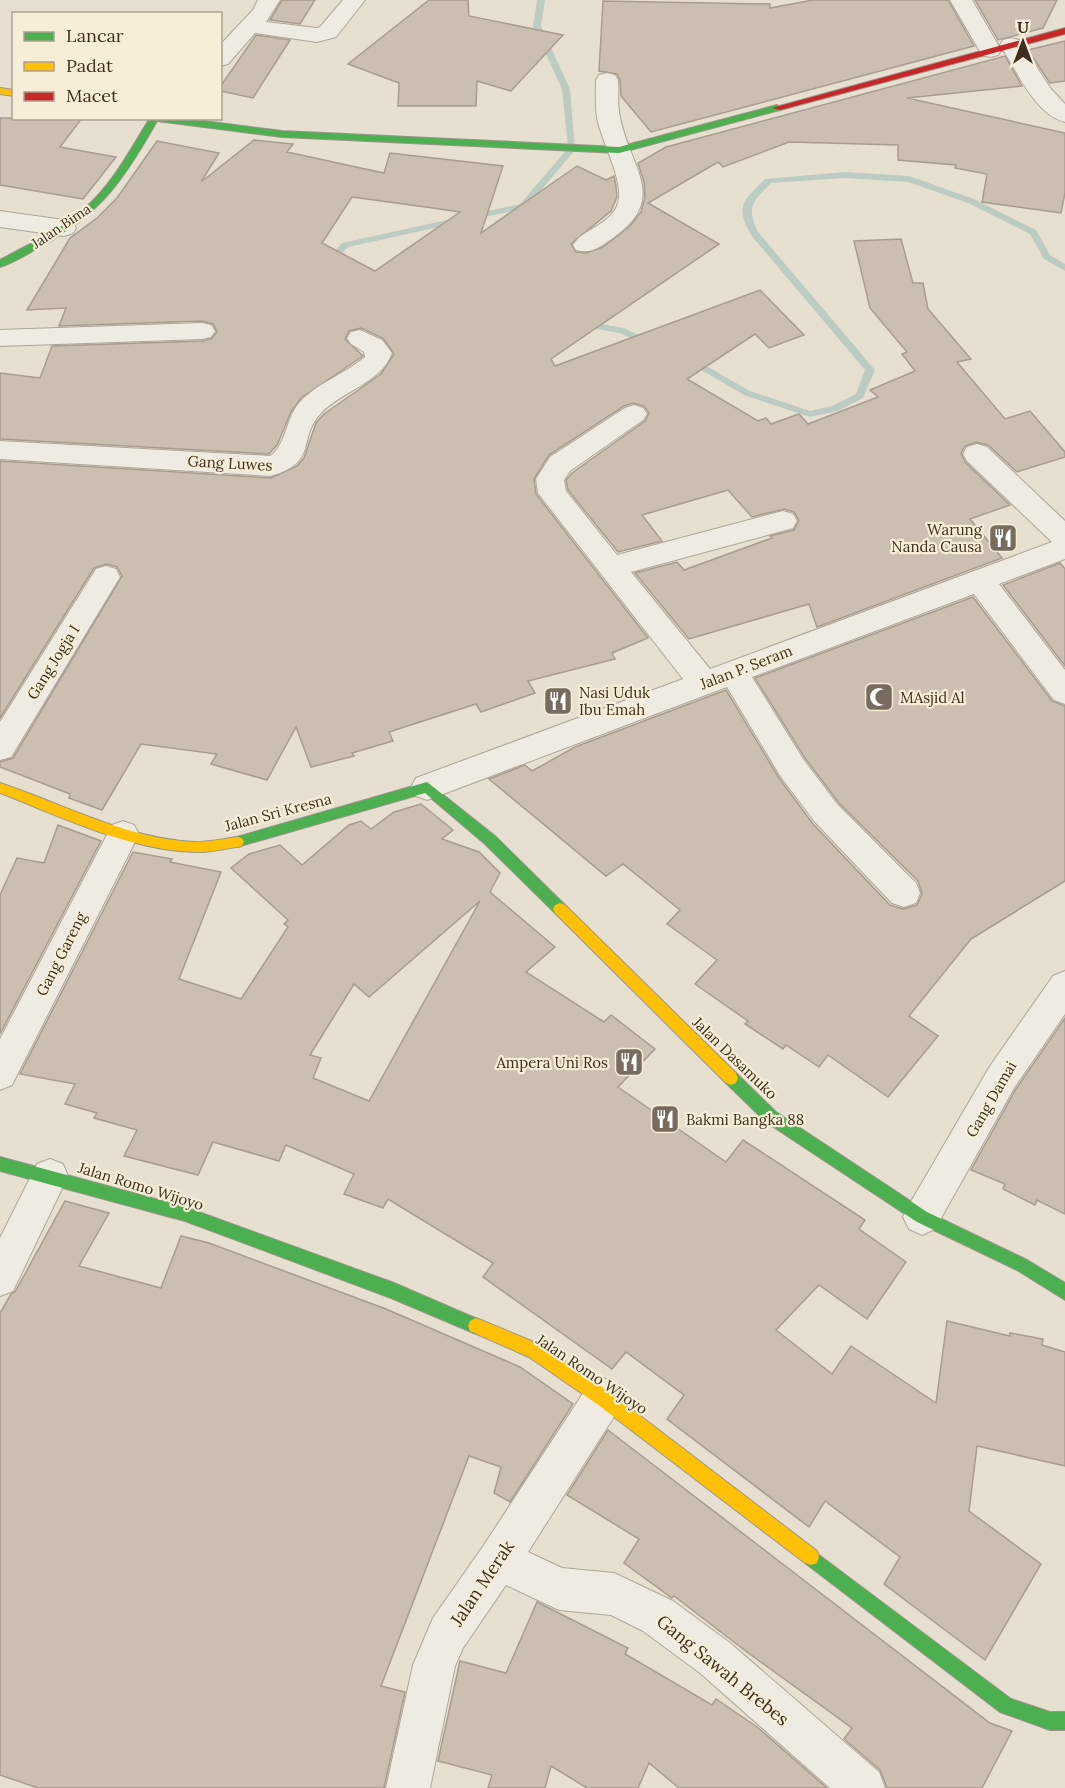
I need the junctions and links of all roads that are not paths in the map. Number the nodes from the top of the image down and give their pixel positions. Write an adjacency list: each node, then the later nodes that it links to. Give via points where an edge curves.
1 (269, 0): 4 (street)
2 (354, 0): 4 (street, via 328,32 317,35)
3 (961, 0): 6 (street)
4 (249, 26): 7 (street)
5 (1065, 30): 6 (street)
6 (1000, 47): 9 (street, via 1023,58 1053,108); 12 (street)
7 (222, 57)
8 (607, 80): 12 (street, via 608,117)
9 (1065, 115)
10 (153, 120): 14 (street, Jalan Bima, via 126,165 96,203)
11 (174, 120): 12 (street, via 282,134)
12 (619, 150): 15 (street, via 632,190 628,208 612,227)
13 (0, 219): 14 (street)
14 (64, 228): 16 (street, Jalan Bima)
15 (585, 245)
16 (0, 264)
17 (202, 331): 18 (street)
18 (0, 338)
19 (360, 338): 21 (street, Gang Luwes, via 379,352 376,361 310,408 302,419 289,458 282,465)
20 (634, 414): 26 (street, via 560,464 550,479 552,493)
21 (0, 450)
22 (977, 454): 24 (street)
23 (783, 521): 26 (street)
24 (1065, 538)
25 (1065, 549): 28 (street, Jalan P. Seram)
26 (610, 567): 30 (street)
27 (106, 577): 32 (street, Gang Jogja I)
28 (979, 579): 29 (street, Jalan P. Seram); 31 (street)
29 (733, 672): 30 (street, Jalan P. Seram); 36 (street, via 792,768 826,813)
30 (704, 684): 33 (street, Jalan P. Seram)
31 (1065, 692)
32 (0, 748)
33 (427, 787): 35 (street, Jalan Sri Kresna, via 238,843 197,847); 41 (street, Jalan Dasamuko, via 490,840 771,1117)
34 (0, 788): 35 (street, Jalan Sri Kresna)
35 (123, 834): 38 (street, Gang Gareng)
36 (904, 893)
37 (1065, 986): 41 (street, Gang Damai, via 1002,1077)
38 (0, 1074)
39 (0, 1164): 40 (street, Jalan Romo Wijoyo)
40 (50, 1176): 42 (street); 44 (street, Jalan Romo Wijoyo, via 185,1215 394,1290 535,1351)
41 (922, 1217): 43 (street, Jalan Dasamuko, via 1022,1265)
42 (0, 1278)
43 (1065, 1292)
44 (603, 1398): 45 (street, Jalan Merak); 46 (street, Jalan Romo Wijoyo, via 1006,1706 1050,1721)
45 (499, 1560): 47 (street, Jalan Merak, via 448,1633 434,1665); 48 (street, Gang Sawah Brebes, via 559,1589 614,1594 658,1616 714,1658)
46 (1065, 1721)
47 (408, 1788)
48 (863, 1788)

